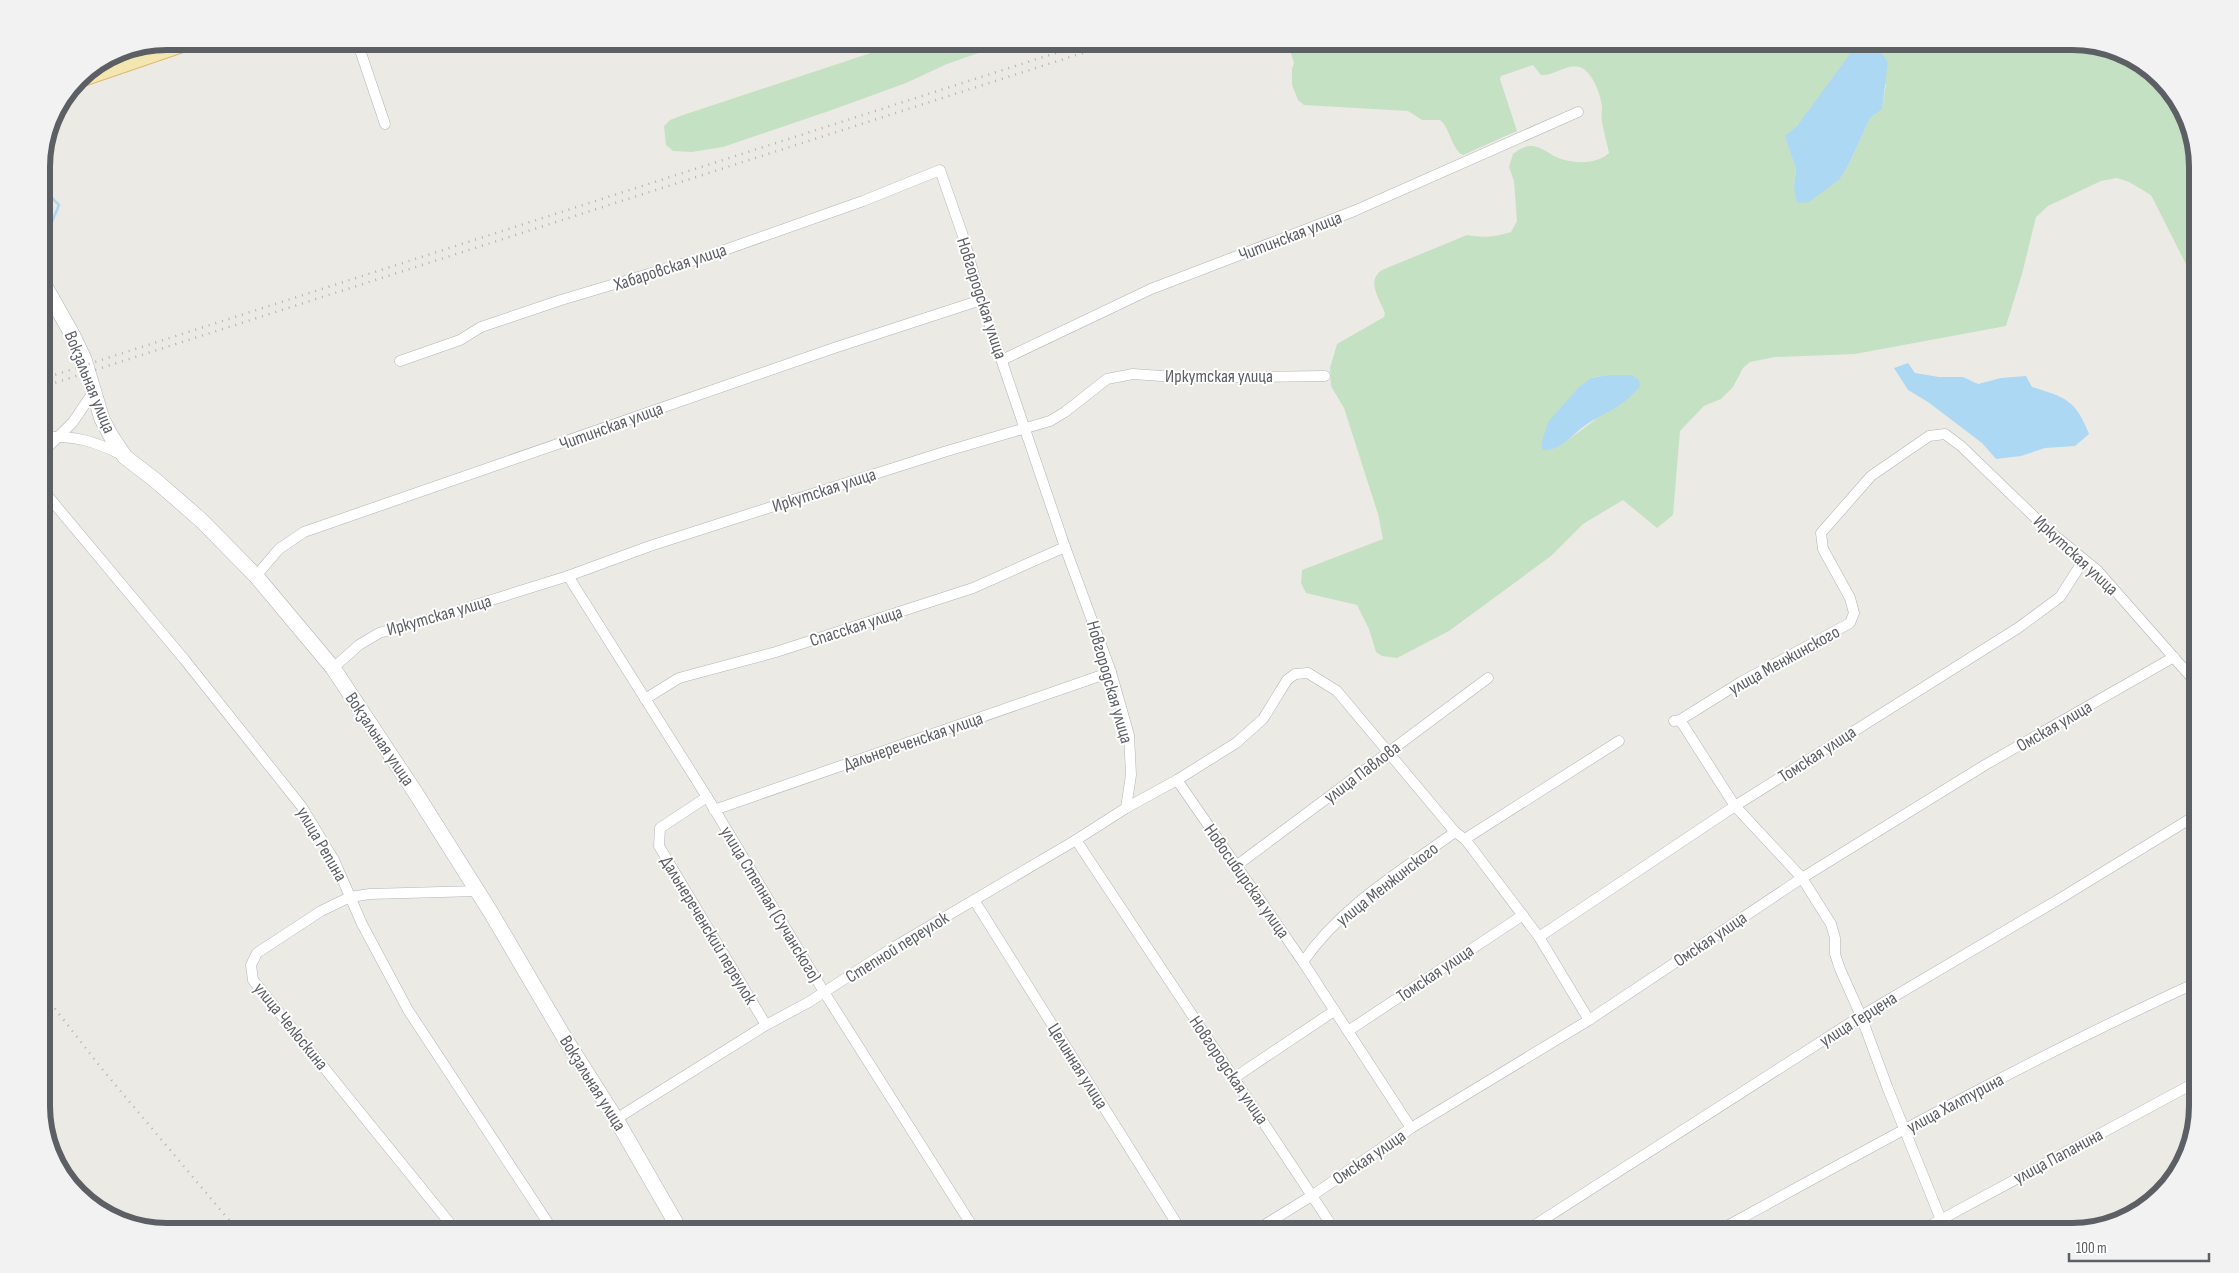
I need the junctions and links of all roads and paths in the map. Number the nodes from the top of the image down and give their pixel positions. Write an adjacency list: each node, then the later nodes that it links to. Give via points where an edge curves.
1 (165, 50): 3 (main road)
2 (360, 50): 5 (street)
3 (98, 73)
4 (1578, 112): 9 (street, Читинская улица, via 1354,211 1151,289)
5 (385, 124)
6 (940, 170): 8 (street, Новгородская улица); 10 (street, Хабаровская улица, via 702,258 481,327 460,340)
7 (50, 295): 12 (main road, Вокзальная улица, via 84,359)
8 (981, 300): 9 (street, Новгородская улица); 22 (street, Читинская улица, via 304,532 279,549)
9 (1002, 360): 13 (street, Новгородская улица)
10 (400, 361)
11 (1325, 376): 13 (street, Иркутская улица, via 1190,378 1133,374 1107,379 1065,412)
12 (94, 391): 16 (street, via 73,422); 18 (main road, Вокзальная улица, via 102,419)
13 (1026, 429): 20 (street, Новгородская улица); 23 (street, Иркутская улица, via 759,511)
14 (1945, 434): 21 (street, Иркутская улица); 34 (street, улица Менжинского, via 1929,436 1871,476 1821,534 1823,549 1850,598 1854,613 1850,623 1677,721)
15 (50, 437): 16 (street)
16 (58, 437): 17 (street); 18 (street, via 100,443)
17 (50, 445)
18 (125, 457): 22 (main road, Вокзальная улица, via 201,520)
19 (50, 500): 44 (street, улица Репина, via 281,779 321,838)
20 (1065, 546): 26 (street, Новгородская улица); 29 (street, Спасская улица, via 973,588 776,652 679,678)
21 (2083, 561): 24 (street, Иркутская улица, via 2097,570); 34 (street, Томская улица, via 2060,597 2018,628)
22 (256, 576): 25 (main road, Вокзальная улица)
23 (568, 576): 25 (street, Иркутская улица, via 379,633); 29 (street, улица Степная (Сучанского))
24 (2174, 657): 27 (street, Иркутская улица); 42 (street, Омская улица, via 1985,765)
25 (333, 668): 43 (main road, Вокзальная улица)
26 (1111, 672): 35 (street, Новгородская улица, via 1129,735 1131,775); 36 (street, Дальнереченская улица)
27 (2189, 674)
28 (1488, 678): 31 (street, улица Павлова)
29 (645, 699): 33 (street, улица Степная (Сучанского))
30 (1619, 741): 39 (street)
31 (1390, 752): 32 (street, via 1337,692 1308,673 1296,674 1287,680 1263,719 1236,743); 38 (street); 41 (street, улица Павлова)
32 (1177, 780): 35 (street); 41 (street, Новосибирская улица)
33 (707, 797): 36 (street, улица Степная (Сучанского)); 54 (street, Дальнереченский переулок, via 660,828 659,846)
34 (1736, 806): 42 (street); 47 (street, Томская улица)
35 (1126, 808): 40 (street)
36 (714, 810): 50 (street, улица Степная (Сучанского))
37 (2189, 820): 52 (street, улица Герцена)
38 (1455, 832): 39 (street); 48 (street, улица Менжинского, via 1349,909 1318,940)
39 (1465, 839): 46 (street)
40 (1076, 840): 45 (street, Степной переулок); 56 (street, Новгородская улица)
41 (1236, 866): 48 (street, Новосибирская улица)
42 (1802, 878): 52 (street, via 1831,924 1835,954); 53 (street, Омская улица)
43 (477, 891): 44 (street, улица Челюскина, via 370,894); 58 (main road, Вокзальная улица)
44 (350, 898): 63 (street, улица Челюскина, via 321,911 257,953 250,973); 64 (street, улица Репина, via 408,1010)
45 (974, 900): 50 (street, Степной переулок); 67 (street, Целинная улица)
46 (1522, 915): 47 (street); 55 (street, Томская улица)
47 (1539, 937): 53 (street)
48 (1303, 962): 51 (street, Новосибирская улица)
49 (2189, 986): 60 (street, улица Халтурина, via 2013,1071)
50 (824, 992): 54 (street, Степной переулок); 66 (street, улица Степная (Сучанского))
51 (1334, 1011): 55 (street, Новосибирская улица); 56 (street)
52 (1862, 1016): 60 (street); 70 (street, улица Герцена)
53 (1589, 1020): 59 (street, Омская улица)
54 (766, 1025): 58 (street, Степной переулок)
55 (1348, 1031): 59 (street, Новосибирская улица)
56 (1234, 1078): 61 (street, Новгородская улица)
57 (2189, 1086): 62 (street, улица Папанина)
58 (616, 1119): 65 (main road, Вокзальная улица)
59 (1412, 1128): 61 (street, Омская улица)
60 (1904, 1129): 62 (street); 71 (street, улица Халтурина)
61 (1313, 1195): 68 (street, Омская улица); 69 (street, Новгородская улица)
62 (1940, 1220): 72 (street, улица Папанина); 73 (street)
63 (451, 1223)
64 (548, 1223)
65 (676, 1223)
66 (970, 1223)
67 (1176, 1223)
68 (1268, 1223)
69 (1330, 1223)
70 (1538, 1223)
71 (1732, 1223)
72 (1934, 1223)
73 (1942, 1223)

